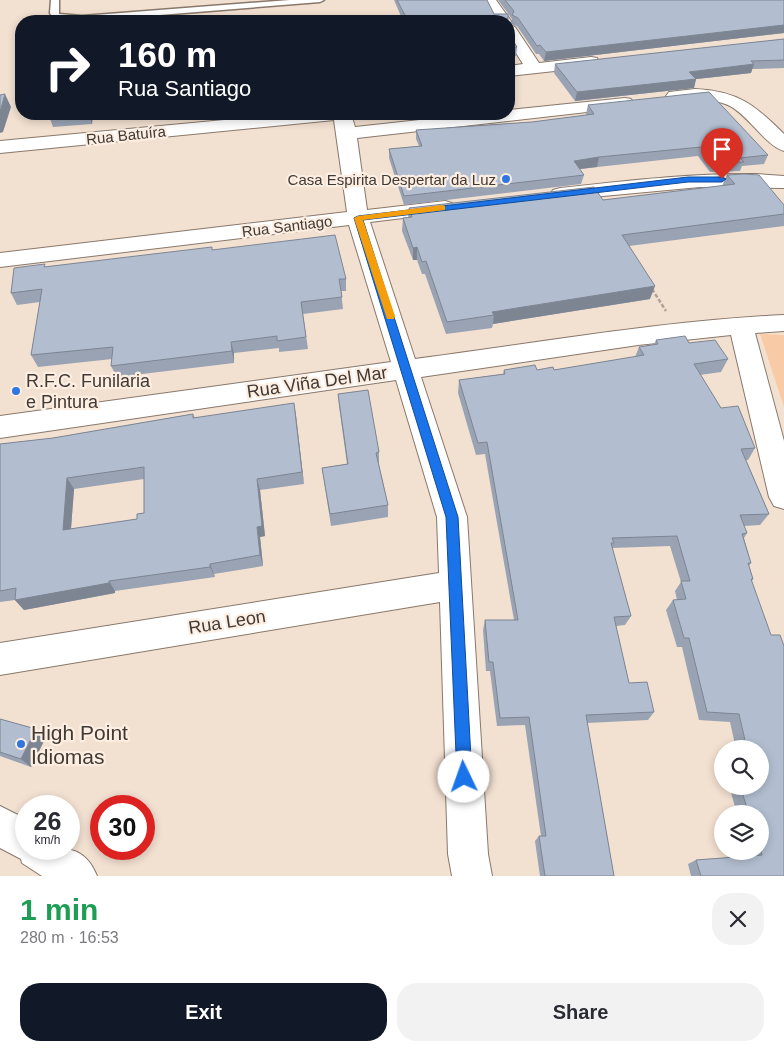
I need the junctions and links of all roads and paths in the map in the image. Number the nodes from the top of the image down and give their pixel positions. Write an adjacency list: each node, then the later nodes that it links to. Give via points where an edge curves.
1 (55, 0): 4 (lane)
2 (320, 0): 5 (lane)
3 (489, 0): 6 (street)
4 (55, 15)
5 (132, 15)
6 (499, 15)
7 (515, 39): 9 (street)
8 (611, 60): 9 (street)
9 (534, 68): 10 (street)
10 (515, 70)
11 (515, 114): 16 (street, via 704,94 729,98 750,111)
12 (280, 120): 17 (street, Rua Batuíra)
13 (344, 120): 15 (street)
14 (464, 120): 15 (street)
15 (348, 133): 21 (street, via 352,189)
16 (784, 145)
17 (0, 147)
18 (784, 182): 19 (street, via 688,180)
19 (544, 196)
20 (467, 205): 21 (street, Rua Santiago)
21 (358, 218): 22 (street, Rua Santiago); 27 (street)
22 (0, 260)
23 (648, 282): 26 (path)
24 (784, 323): 25 (street, Rua Viña Del Mar)
25 (741, 324): 26 (street, Rua Viña Del Mar); 29 (street)
26 (679, 332): 27 (street, Rua Viña Del Mar)
27 (407, 370): 28 (street, Rua Viña Del Mar); 30 (street, via 452,517)
28 (0, 427)
29 (784, 498)
30 (455, 585): 31 (street, Rua Leon); 36 (street, via 468,854)
31 (0, 660)
32 (0, 825): 33 (street)
33 (15, 835)
34 (53, 860): 35 (street)
35 (77, 876)
36 (472, 876)

